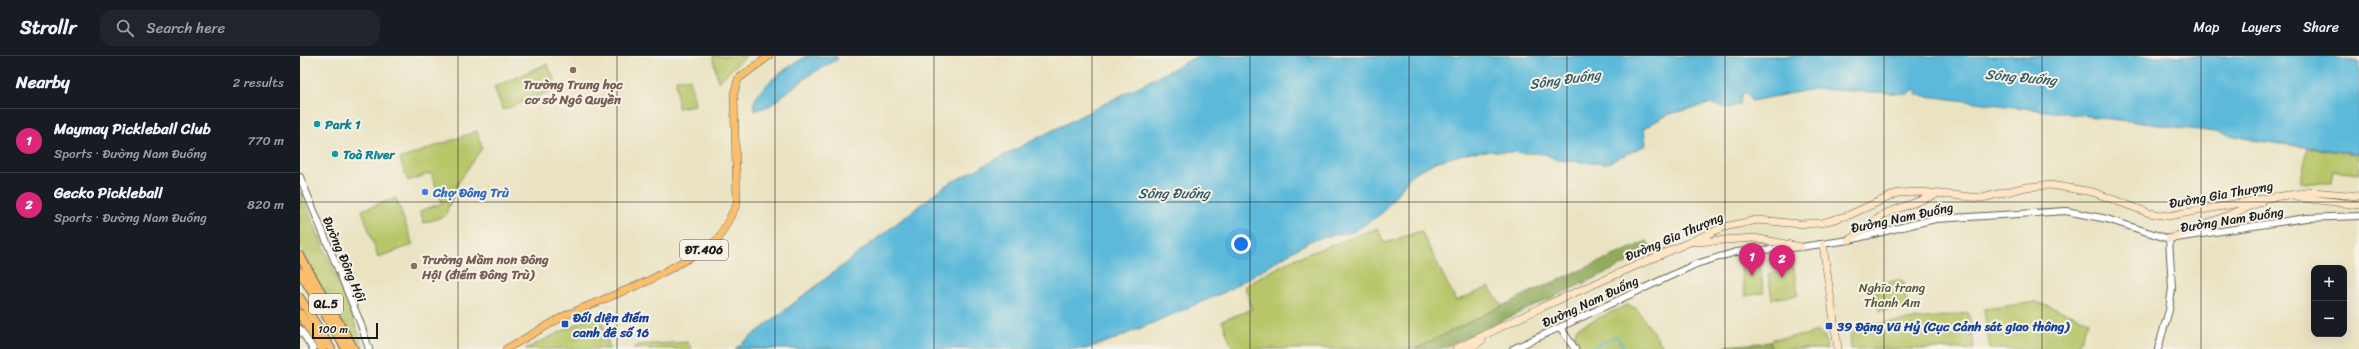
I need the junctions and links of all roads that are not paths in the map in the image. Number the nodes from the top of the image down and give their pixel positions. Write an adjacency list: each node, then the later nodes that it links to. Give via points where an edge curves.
1 (769, 56): 27 (main road, ĐT.406, via 738,79 734,94 737,204 719,238 707,248 648,282 566,315)
2 (300, 177): 26 (street, Đường Đông Hội)
3 (1937, 194): 6 (main road, Đường Gia Thượng, via 1982,198 2032,185 2058,185 2105,195 2149,213 2168,216); 10 (main road, via 1884,214); 11 (main road, Đường Gia Thượng, via 1898,193 1849,215 1821,223 1757,220 1735,224)
4 (2283, 196): 5 (main road, Đường Gia Thượng, via 2322,192); 6 (main road, Đường Gia Thượng); 7 (main road)
5 (2359, 196)
6 (2274, 197): 9 (main road)
7 (2359, 205)
8 (2359, 216): 9 (street, Đường Nam Đuống, via 2306,218)
9 (2169, 239): 10 (street, Đường Nam Đuống, via 2093,216 2066,211 2041,211 1950,216); 33 (street, via 2172,288)
10 (1849, 240): 12 (street, Đường Nam Đuống)
11 (1688, 243): 13 (main road, via 1754,238); 18 (main road, Đường Gia Thượng)
12 (1823, 244): 13 (street, Đường Nam Đuống); 32 (main road)
13 (1801, 247): 19 (street, Đường Nam Đuống, via 1736,252 1696,264)
14 (300, 257): 25 (highway, QL.5)
15 (300, 272): 24 (highway, QL.5)
16 (300, 298): 23 (highway, QL.5)
17 (300, 314): 22 (highway, QL.5)
18 (1513, 321): 28 (main road, Đường Gia Thượng); 29 (main road)
19 (1560, 327): 30 (street, Đường Nam Đuống); 31 (street)
20 (300, 329): 21 (street)
21 (312, 349)
22 (322, 349)
23 (331, 349)
24 (346, 349)
25 (354, 349)
26 (369, 349)
27 (506, 349)
28 (1456, 349)
29 (1469, 349)
30 (1514, 349)
31 (1575, 349)
32 (1838, 349)
33 (2158, 349)

